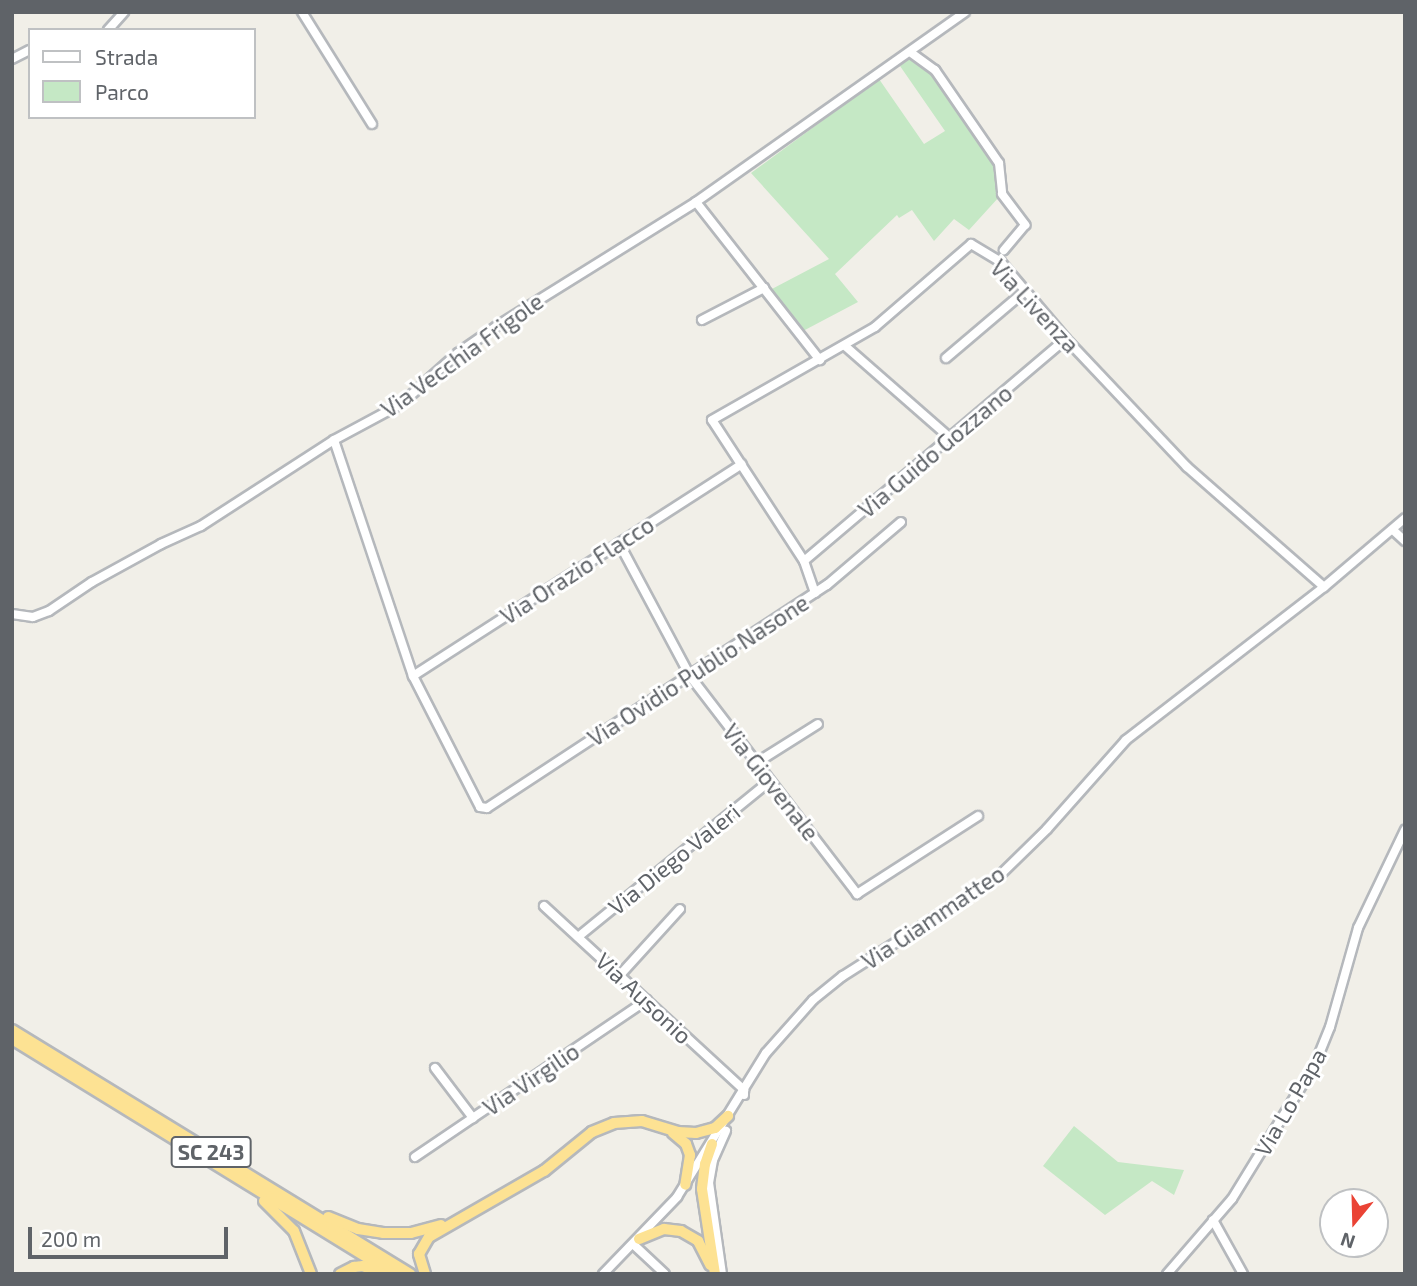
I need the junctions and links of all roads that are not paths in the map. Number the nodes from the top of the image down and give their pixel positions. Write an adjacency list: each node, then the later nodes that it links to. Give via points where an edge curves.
1 (124, 12): 4 (street)
2 (302, 12): 8 (street)
3 (965, 12): 6 (street, Via Vecchia Frigole)
4 (110, 28)
5 (28, 51): 7 (street)
6 (910, 51): 9 (street, Via Vecchia Frigole); 10 (street, via 935,71 999,163 1002,194 1025,225)
7 (12, 59)
8 (372, 124)
9 (696, 202): 11 (street); 19 (street, Via Vecchia Frigole, via 497,326 458,353 401,404)
10 (1004, 250)
11 (764, 288): 13 (street); 17 (street)
12 (1025, 291): 14 (street, Via Livenza); 15 (street, Via Livenza, via 1001,262 971,244 875,327); 16 (street)
13 (702, 320)
14 (1066, 339): 18 (street, Via Guido Gozzano); 27 (street, Via Livenza, via 1187,467)
15 (845, 346): 17 (street, Via Livenza); 18 (street)
16 (946, 358)
17 (820, 360): 20 (street, Via Livenza, via 712,420)
18 (950, 438): 26 (street, Via Guido Gozzano)
19 (334, 440): 29 (street, Via Vecchia Frigole, via 201,526 92,582 50,611 33,617); 30 (street)
20 (741, 464): 25 (street, Via Orazio Flacco); 26 (street)
21 (1405, 518): 23 (street, Via Giammatteo)
22 (901, 522): 28 (street, Via Ovidio Publio Nasone)
23 (1393, 530): 24 (street); 27 (street, Via Giammatteo)
24 (1405, 541)
25 (620, 544): 30 (street, Via Orazio Flacco); 31 (street, Via Giovenale)
26 (804, 561): 28 (street)
27 (1324, 587): 45 (street, Via Giammatteo, via 1126,740 997,878 813,1000 776,1039)
28 (814, 593): 31 (street, Via Ovidio Publio Nasone)
29 (12, 614)
30 (413, 676): 31 (street, Via Ovidio Publio Nasone, via 480,807 487,808)
31 (690, 676): 33 (street, Via Giovenale)
32 (818, 724): 33 (street)
33 (756, 763): 34 (street, Via Giovenale)
34 (770, 781): 35 (street, Via Giovenale, via 857,894); 39 (street, Via Diego Valeri)
35 (978, 816)
36 (1405, 830): 55 (street, Via Lo Papa, via 1358,928 1323,1047 1246,1178)
37 (544, 906): 39 (street, Via Ausonio)
38 (680, 909): 40 (street)
39 (578, 937): 40 (street, Via Ausonio)
40 (620, 975): 41 (street, Via Ausonio)
41 (647, 1000): 45 (street, Via Ausonio); 47 (street, Via Virgilio)
42 (12, 1030): 53 (highway, SC 243)
43 (12, 1039): 51 (highway, SC 243)
44 (435, 1068): 47 (street)
45 (744, 1090): 46 (street, Via Giammatteo); 66 (street, via 743,1102 718,1148 709,1183)
46 (728, 1116): 48 (highway, via 715,1128 696,1133); 49 (street, Via Giammatteo)
47 (473, 1118): 50 (street, Via Virgilio)
48 (659, 1125): 52 (highway, via 689,1149); 54 (highway, via 623,1121 599,1129 531,1179)
49 (712, 1144): 52 (street, Via Giammatteo); 65 (highway, via 702,1189)
50 (415, 1157)
51 (224, 1169): 57 (highway, via 285,1219); 60 (highway, SC 243)
52 (685, 1185): 56 (street, Via Giammatteo)
53 (273, 1190): 54 (highway, via 286,1192 341,1223 375,1232 411,1233); 61 (highway, SC 243)
54 (457, 1220): 62 (highway, via 423,1245 419,1258)
55 (1213, 1220): 67 (street, Via Lo Papa); 68 (street)
56 (636, 1242): 63 (street, Via Giammatteo); 64 (street); 65 (highway, via 664,1229 688,1234 706,1252)
57 (311, 1274)
58 (340, 1274): 59 (highway, via 363,1266)
59 (383, 1274)
60 (394, 1274)
61 (410, 1274)
62 (425, 1274)
63 (603, 1274)
64 (665, 1274)
65 (713, 1274)
66 (722, 1274)
67 (1167, 1274)
68 (1244, 1274)

